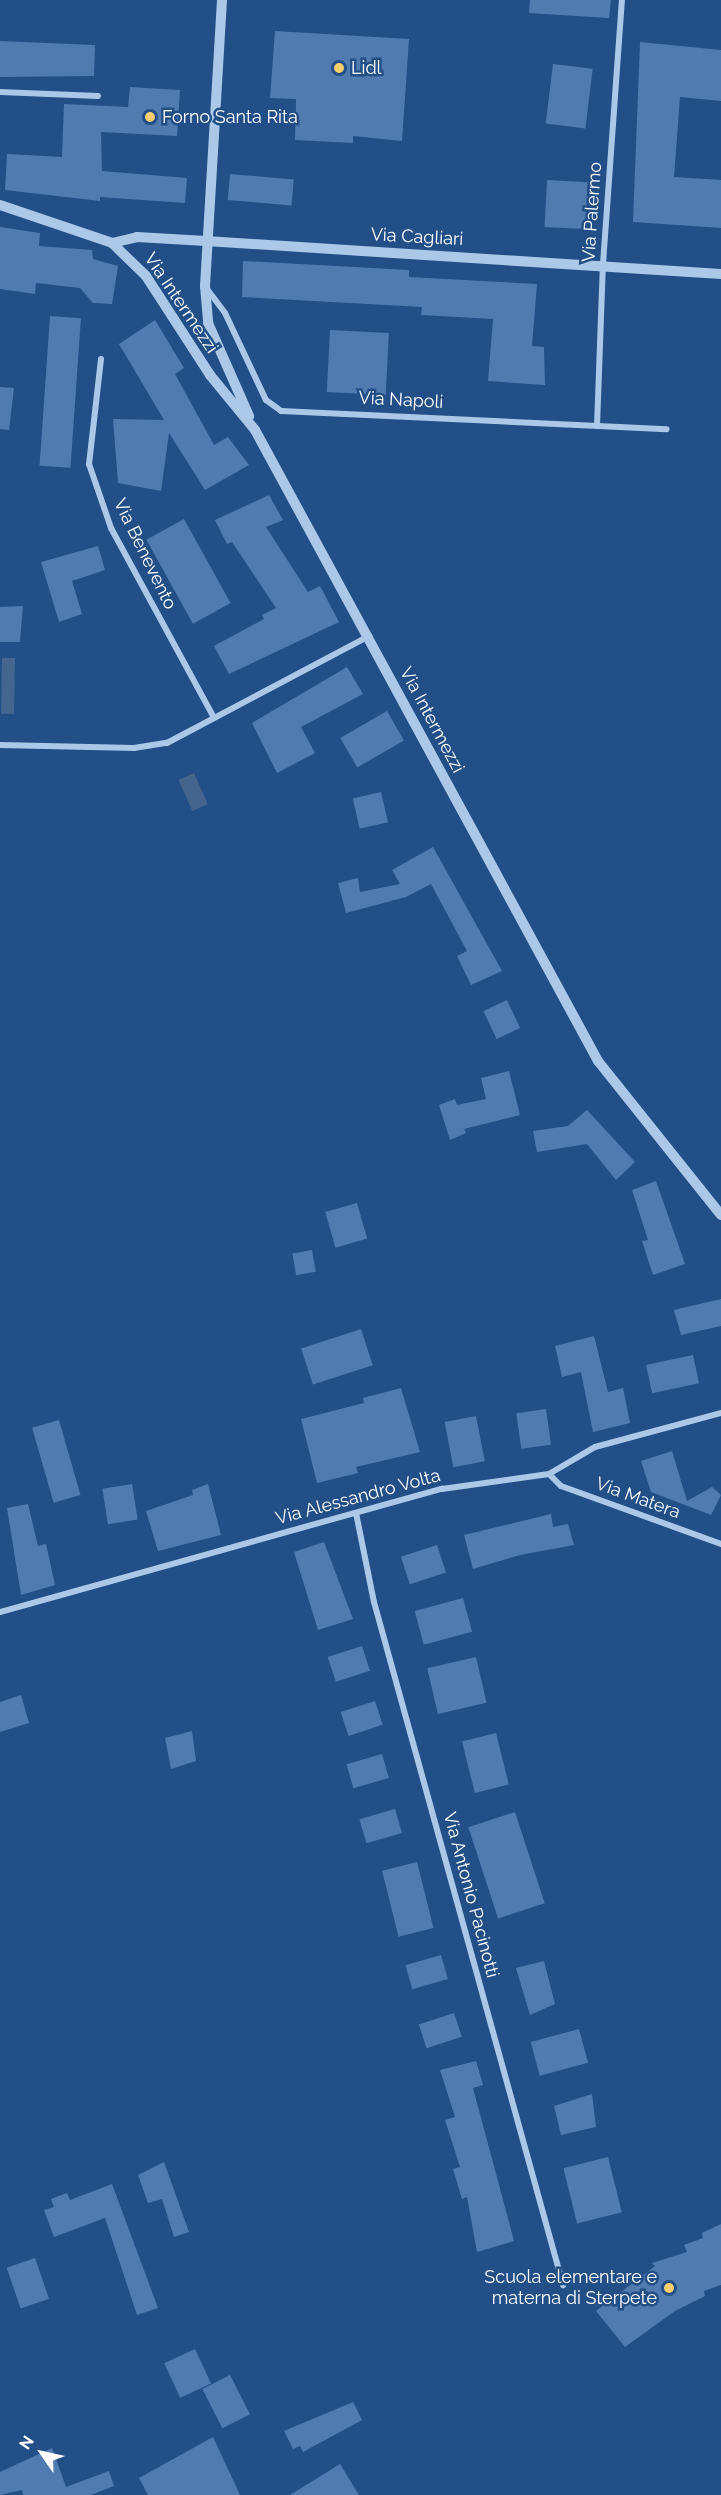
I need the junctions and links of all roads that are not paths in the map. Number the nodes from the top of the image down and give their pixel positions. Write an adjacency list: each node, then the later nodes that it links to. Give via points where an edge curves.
1 (222, 0): 6 (street)
2 (622, 0): 8 (street, Via Palermo)
3 (0, 92): 4 (street)
4 (98, 96)
5 (0, 205): 7 (street)
6 (206, 241): 7 (street, Via Cagliari, via 136,237); 8 (street, Via Cagliari); 10 (street)
7 (112, 243): 14 (street, Via Intermezzi, via 146,276 210,375)
8 (603, 264): 9 (street, Via Cagliari); 12 (street, Via Palermo)
9 (721, 274)
10 (205, 286): 12 (street, Via Napoli, via 225,313 266,400 280,411); 14 (street, via 208,323)
11 (101, 359): 16 (street, Via Benevento, via 89,464 111,528)
12 (597, 426): 13 (street, Via Napoli)
13 (667, 429)
14 (255, 430): 15 (street, Via Intermezzi)
15 (370, 636): 16 (street); 18 (street, Via Intermezzi, via 598,1061)
16 (213, 716): 17 (street, via 166,743 134,748)
17 (0, 745)
18 (721, 1215)
19 (721, 1413): 20 (street, Via Alessandro Volta, via 595,1448)
20 (549, 1474): 21 (street, Via Alessandro Volta, via 442,1489); 22 (street, Via Matera, via 561,1486)
21 (357, 1513): 23 (street, Via Alessandro Volta); 24 (street, Via Antonio Pacinotti, via 374,1602)
22 (721, 1544)
23 (0, 1612)
24 (563, 2284)

